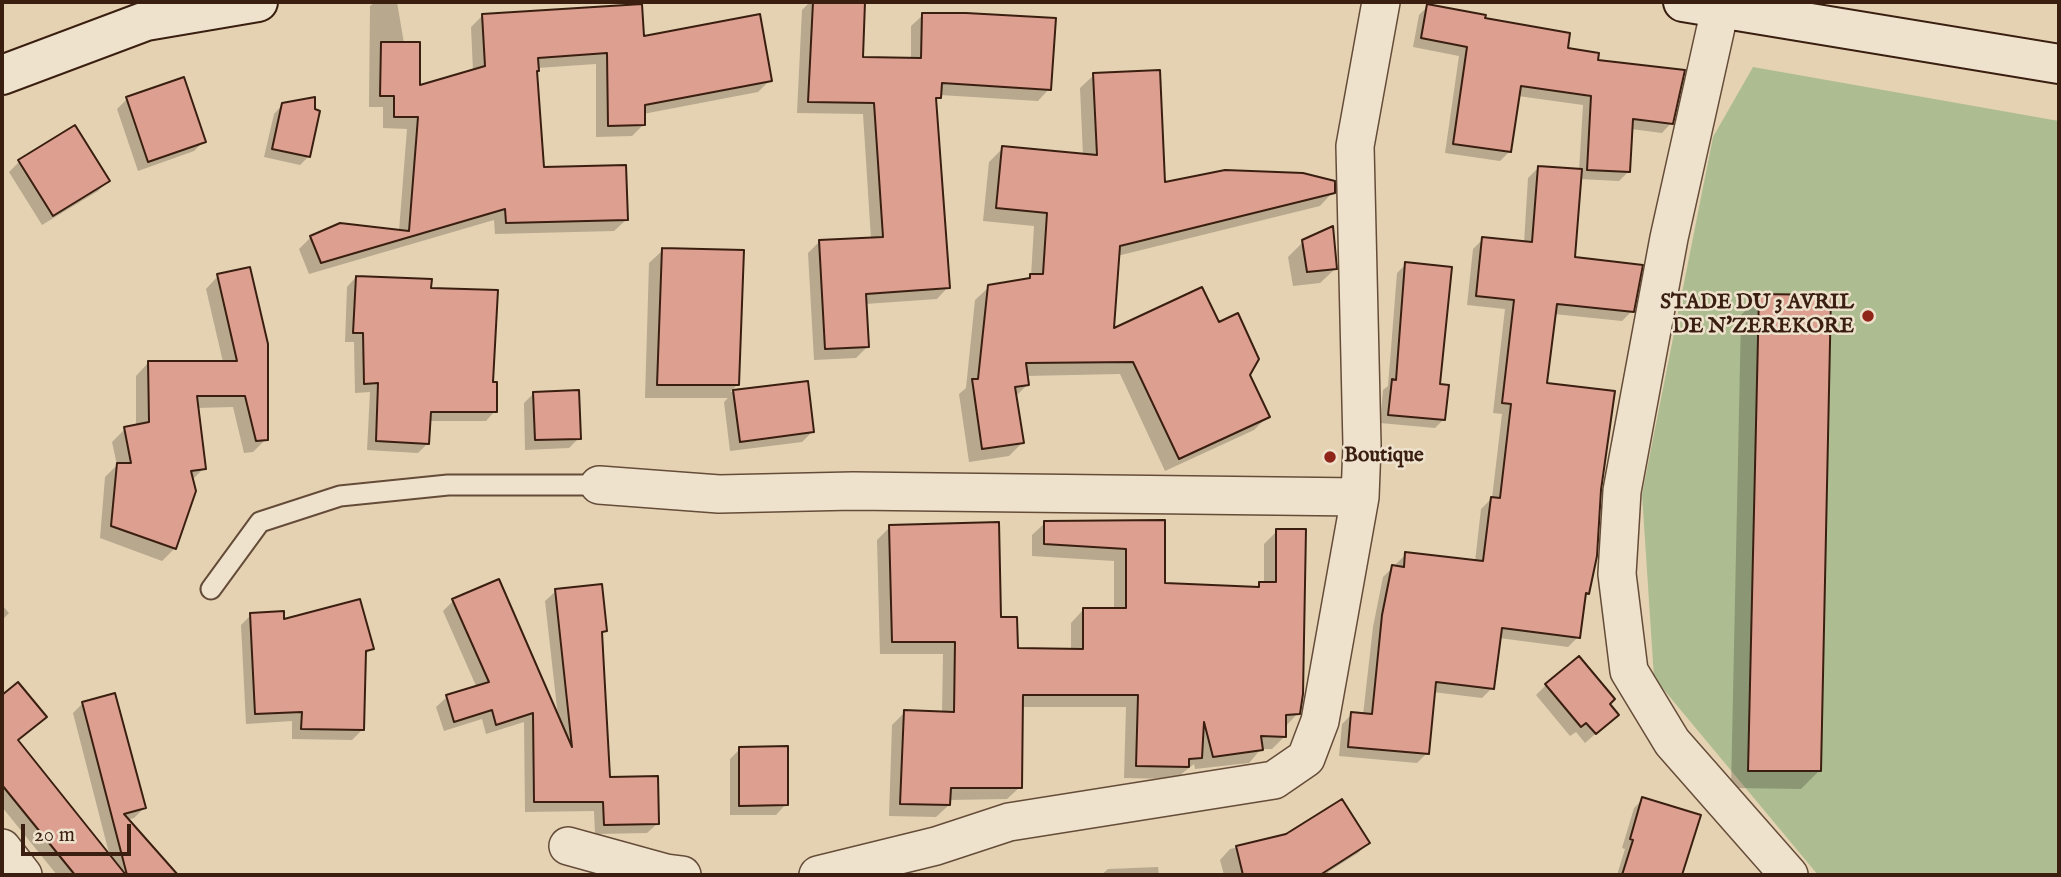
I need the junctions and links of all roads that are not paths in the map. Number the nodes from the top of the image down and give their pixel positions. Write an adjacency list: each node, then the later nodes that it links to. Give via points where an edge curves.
1 (258, 2): 6 (street, via 146,21)
2 (1381, 2): 8 (street, via 1355,146)
3 (1683, 2): 4 (street)
4 (1720, 9): 5 (street); 15 (street, via 1669,238 1622,491 1616,575 1629,671 1672,743)
5 (2059, 64)
6 (2, 75)
7 (599, 485): 8 (street, via 719,494 853,491); 9 (lane, via 448,485 340,496 260,522)
8 (1360, 497): 14 (street, via 1320,721 1306,758 1274,780 1009,822 936,846)
9 (212, 589)
10 (568, 846): 13 (street)
11 (2, 848): 12 (street)
12 (23, 875)
13 (682, 875)
14 (818, 875)
15 (1788, 875)

